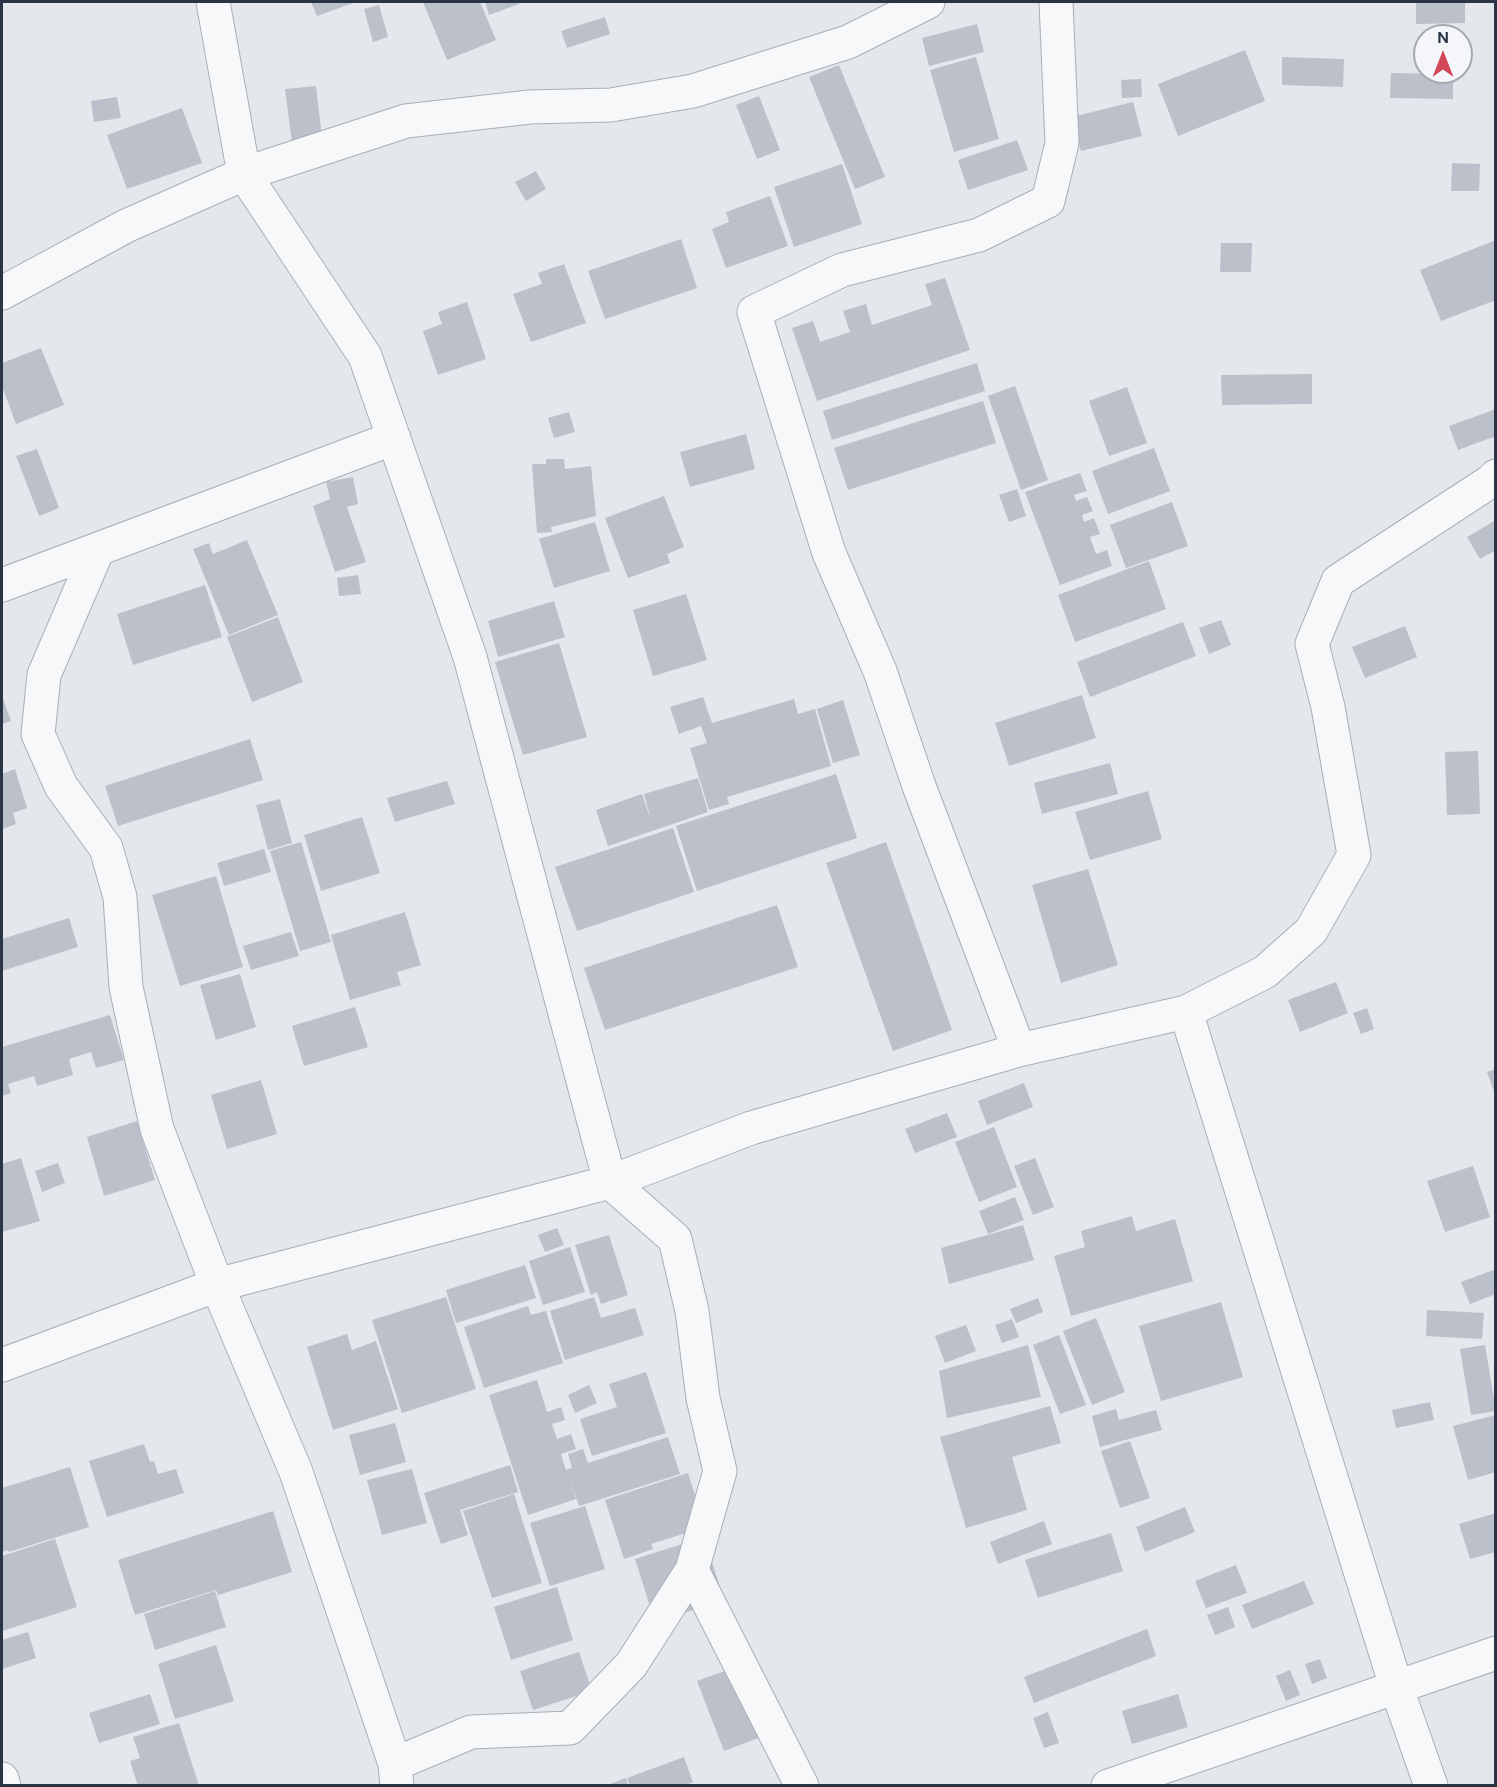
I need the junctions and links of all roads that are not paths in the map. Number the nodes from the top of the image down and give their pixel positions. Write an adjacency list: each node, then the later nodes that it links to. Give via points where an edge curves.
1 (213, 2): 4 (street)
2 (928, 2): 4 (street, via 848,42 693,91 611,105 531,106 406,121)
3 (1056, 2): 11 (street, via 1062,143 1048,201 979,235 842,270 754,312 829,553 880,671 923,797)
4 (244, 174): 5 (street, via 126,226); 6 (street, via 365,356)
5 (2, 293)
6 (394, 438): 8 (street); 12 (street, via 470,657)
7 (1496, 476): 10 (street, via 1338,581 1312,644 1328,707 1354,855 1311,931 1265,972)
8 (98, 549): 9 (street); 13 (street, via 44,675 38,734 61,786 106,848 120,897 126,987 157,1129)
9 (2, 585)
10 (1186, 1012): 11 (street); 17 (street)
11 (1019, 1050): 12 (street, via 751,1128)
12 (610, 1182): 13 (street); 15 (street, via 675,1239 692,1311 703,1398 720,1471)
13 (217, 1286): 14 (street); 18 (street, via 296,1472)
14 (2, 1365)
15 (692, 1570): 18 (street, via 631,1665 570,1728 471,1732); 21 (street)
16 (1496, 1653): 17 (street)
17 (1396, 1686): 22 (street); 23 (street)
18 (396, 1775)
19 (2, 1779): 20 (street)
20 (4, 1785)
21 (802, 1785)
22 (1108, 1785)
23 (1431, 1785)

